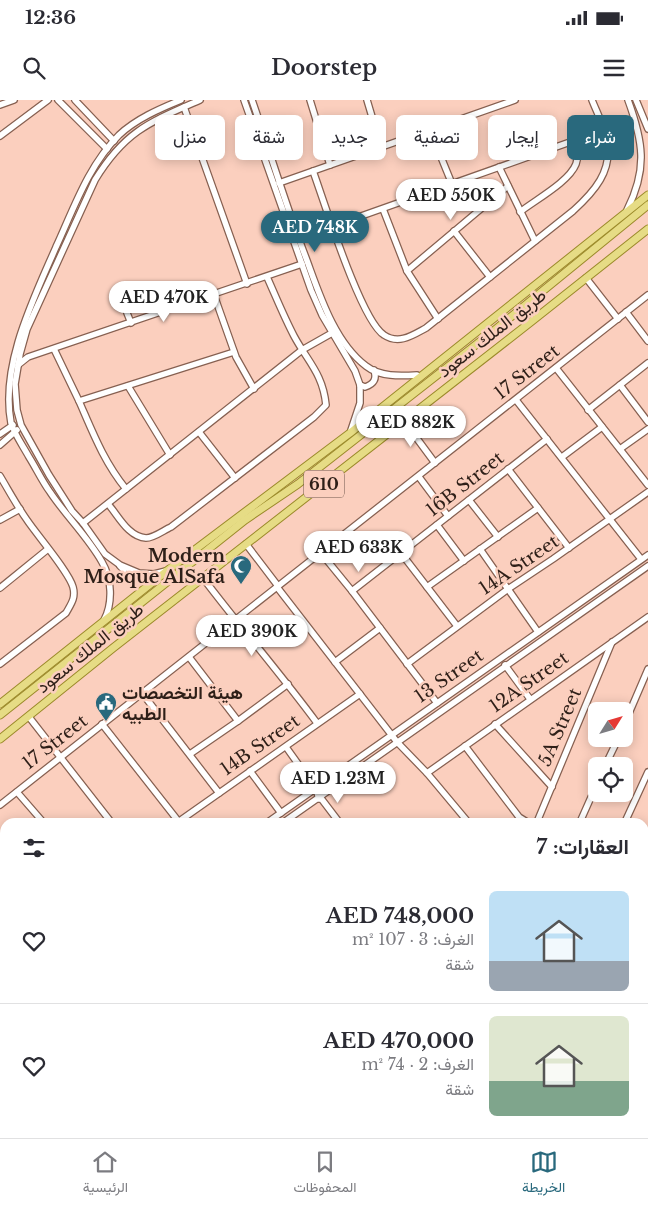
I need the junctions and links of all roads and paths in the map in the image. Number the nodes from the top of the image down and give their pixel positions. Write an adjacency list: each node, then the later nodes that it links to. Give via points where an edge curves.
1 (14, 100): 15 (street)
2 (48, 100): 21 (street)
3 (58, 100): 24 (street)
4 (75, 100): 22 (street)
5 (181, 100): 22 (street, via 136,121)
6 (200, 100): 16 (street)
7 (244, 100): 46 (street)
8 (252, 100): 34 (street)
9 (310, 100): 31 (street)
10 (367, 100): 17 (street)
11 (592, 100): 19 (street)
12 (628, 100): 25 (street)
13 (636, 100): 20 (street)
14 (511, 101): 18 (street)
15 (0, 105)
16 (184, 107): 51 (street); 65 (street, via 134,133 105,164 27,330)
17 (371, 115)
18 (472, 115)
19 (598, 115)
20 (648, 129)
21 (0, 136)
22 (114, 141): 24 (street)
23 (567, 143): 32 (street)
24 (107, 149): 78 (street, via 79,196 19,332 9,383)
25 (642, 151): 26 (street); 41 (street, via 639,180)
26 (648, 158)
27 (344, 160): 31 (street)
28 (442, 160): 35 (street)
29 (576, 160): 40 (street, via 570,173)
30 (607, 160): 45 (street, via 603,175 592,193)
31 (330, 165): 33 (street)
32 (500, 167): 35 (street); 36 (street)
33 (313, 171): 34 (street); 42 (street)
34 (279, 183): 67 (street, via 323,303 351,352)
35 (452, 184): 39 (street)
36 (508, 186): 40 (street); 44 (street)
37 (648, 195): 41 (main road)
38 (648, 205): 149 (main road, طريق الملك سعود / 610, via 496,330 298,484 245,520)
39 (383, 208): 42 (street); 47 (street)
40 (520, 212): 45 (street)
41 (626, 213): 84 (main road)
42 (333, 226): 56 (street, via 361,302 383,335 397,340 410,337)
43 (648, 229): 50 (main road, طريق الملك سعود / 610)
44 (454, 231): 47 (street); 49 (street)
45 (535, 241): 49 (street)
46 (302, 264): 48 (street); 59 (street)
47 (407, 271): 56 (street)
48 (267, 277): 51 (street); 62 (street)
49 (490, 277): 56 (street)
50 (586, 278): 57 (street); 76 (main road, طريق الملك سعود / 610)
51 (247, 284): 52 (street)
52 (214, 295): 58 (street); 63 (street)
53 (648, 295): 54 (street, 17 Street)
54 (626, 312): 57 (street, 17 Street); 60 (street)
55 (127, 313): 58 (street)
56 (438, 318)
57 (618, 319): 66 (street, 17 Street)
58 (130, 323): 61 (street)
59 (332, 332): 62 (street); 69 (street)
60 (648, 341)
61 (54, 349): 65 (street, via 28,357); 74 (street)
62 (302, 350): 72 (street); 95 (street, via 319,375 326,405)
63 (234, 352): 71 (street); 72 (street)
64 (648, 363): 70 (street)
65 (18, 365): 79 (street, via 15,384)
66 (556, 368): 73 (street, 17 Street); 75 (street)
67 (374, 370): 68 (street, via 398,377); 69 (street, via 375,381 365,387)
68 (417, 375)
69 (360, 385): 84 (street, via 360,403)
70 (620, 385): 75 (street); 77 (street)
71 (128, 386): 74 (street); 89 (street)
72 (254, 389): 82 (street)
73 (516, 400): 86 (street); 91 (street, 17 Street)
74 (79, 401): 97 (street, via 94,439)
75 (588, 410): 80 (street)
76 (404, 421): 91 (street); 109 (main road, طريق الملك سعود / 610)
77 (648, 422)
78 (12, 424): 79 (street); 83 (street); 85 (street)
79 (21, 425): 83 (street); 106 (street, via 49,475)
80 (602, 427): 88 (street); 90 (street)
81 (648, 429): 88 (street)
82 (199, 432): 89 (street); 95 (street)
83 (15, 433): 87 (street); 121 (street, via 50,492 102,562)
84 (350, 433): 120 (main road)
85 (0, 434)
86 (547, 439): 90 (street); 92 (street, 16B Street)
87 (0, 445)
88 (620, 449): 96 (street)
89 (170, 455): 97 (street)
90 (562, 457): 104 (street)
91 (435, 463): 94 (street, 17 Street)
92 (508, 469): 99 (street, 16B Street); 101 (street)
93 (0, 476): 102 (street)
94 (419, 477): 103 (street); 113 (street, 17 Street)
95 (235, 478): 100 (street, via 171,527 146,538 127,529)
96 (648, 485)
97 (126, 489): 100 (street)
98 (648, 492): 104 (street, 14A Street)
99 (469, 500): 103 (street, 16B Street); 108 (street)
100 (108, 504): 106 (street)
101 (538, 508): 108 (street); 110 (street)
102 (20, 509): 105 (street); 111 (street)
103 (448, 516): 107 (street, 16B Street)
104 (611, 519): 110 (street, 14A Street); 117 (street)
105 (0, 520)
106 (83, 523): 118 (street, via 105,554)
107 (437, 525): 114 (street, 16B Street); 116 (street)
108 (498, 537): 112 (street)
109 (246, 544): 122 (main road, طريق الملك سعود / 610); 123 (street)
110 (570, 548): 126 (street, 14A Street)
111 (48, 549): 125 (street); 137 (street, via 73,586 73,602 66,612)
112 (480, 549): 116 (street); 126 (street)
113 (321, 553): 123 (street, 17 Street); 127 (street)
114 (401, 553): 124 (street); 127 (street, 16B Street)
115 (648, 555): 117 (street, 13 Street)
116 (464, 560): 124 (street)
117 (641, 560): 133 (street, 13 Street)
118 (120, 566): 120 (street, via 154,574); 121 (street, via 124,570 117,580)
119 (648, 566): 139 (street, 13 Street)
120 (168, 570): 130 (main road)
121 (106, 573): 130 (street, via 110,594 109,609)
122 (203, 578): 129 (street); 150 (main road, طريق الملك سعود / 610)
123 (277, 586): 129 (street, 17 Street); 136 (street)
124 (427, 586): 131 (street)
125 (0, 588)
126 (508, 589): 131 (street, 14A Street); 133 (street)
127 (352, 591): 132 (street)
128 (648, 618): 134 (street, 12A Street)
129 (235, 620): 135 (street, 17 Street); 141 (street)
130 (103, 622): 147 (main road)
131 (457, 626): 138 (street, 14A Street)
132 (380, 628): 136 (street); 138 (street)
133 (538, 632): 146 (street, 13 Street)
134 (612, 642): 145 (street, 12A Street); 165 (street, 5A Street)
135 (189, 657): 143 (street, 17 Street); 151 (street)
136 (335, 662): 144 (street)
137 (0, 664)
138 (407, 664): 146 (street)
139 (506, 665): 145 (street); 157 (street, 13 Street)
140 (648, 669): 142 (street)
141 (288, 684): 151 (street); 152 (street)
142 (645, 684): 148 (street)
143 (142, 692): 153 (street, 17 Street); 160 (street)
144 (360, 694): 152 (street, 14B Street); 155 (street)
145 (530, 700): 154 (street, 12A Street)
146 (437, 703): 155 (street, 13 Street)
147 (0, 704)
148 (633, 707)
149 (0, 715)
150 (28, 717): 156 (main road, طريق الملك سعود / 610); 161 (street)
151 (238, 721): 160 (street)
152 (317, 723): 159 (street, 14B Street)
153 (102, 724): 161 (street, 17 Street); 175 (street)
154 (495, 724): 158 (street, 12A Street); 165 (street)
155 (391, 735): 157 (street); 166 (street, 13 Street)
156 (0, 739)
157 (397, 742): 164 (street); 169 (street, 13 Street)
158 (465, 746): 164 (street, 12A Street); 181 (street)
159 (286, 747): 162 (street, 14B Street); 166 (street)
160 (190, 754): 168 (street)
161 (60, 756): 167 (street, 17 Street); 174 (street)
162 (250, 771): 168 (street, 14B Street); 172 (street)
163 (648, 772): 184 (street)
164 (427, 773): 180 (street)
165 (552, 787): 182 (street, 5A Street)
166 (316, 789): 169 (street); 172 (street, 13 Street)
167 (17, 792): 171 (street, 17 Street); 173 (street)
168 (219, 793): 176 (street, 14B Street)
169 (319, 798): 178 (street, 13 Street); 179 (street)
170 (589, 802): 183 (street)
171 (0, 805)
172 (281, 813): 177 (street, 13 Street)
173 (40, 818)
174 (108, 818)
175 (176, 818)
176 (185, 818)
177 (274, 818)
178 (290, 818)
179 (336, 818)
180 (465, 818)
181 (521, 818)
182 (539, 818)
183 (582, 818)
184 (628, 818)

